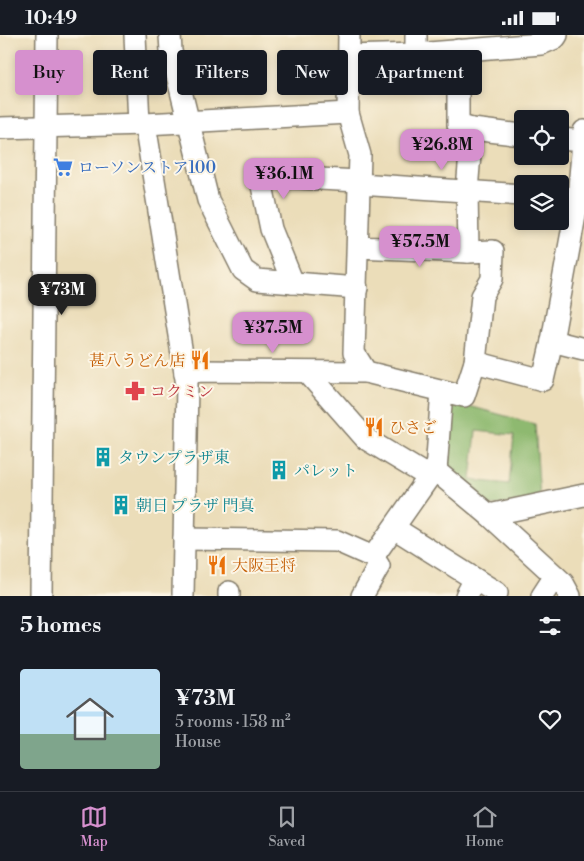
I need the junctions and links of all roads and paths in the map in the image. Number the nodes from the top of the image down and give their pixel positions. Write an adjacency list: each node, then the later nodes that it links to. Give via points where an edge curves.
1 (47, 35): 15 (street)
2 (135, 35): 14 (street)
3 (170, 35): 13 (street)
4 (349, 35): 9 (street)
5 (557, 35): 6 (street, via 541,44)
6 (485, 41): 8 (street)
7 (416, 44): 8 (street); 9 (street)
8 (458, 50)
9 (348, 56)
10 (348, 95): 12 (street)
11 (458, 95): 17 (street, via 458,125)
12 (348, 113): 13 (street); 21 (street, via 360,155)
13 (189, 121): 14 (street); 27 (street, via 208,201 243,270 257,280)
14 (142, 124): 15 (street); 33 (street)
15 (45, 127): 16 (street); 45 (street)
16 (0, 128)
17 (472, 129): 18 (street); 22 (street)
18 (514, 134)
19 (584, 138): 20 (street); 24 (street)
20 (569, 139)
21 (359, 182): 22 (street); 25 (street); 27 (street, via 260,176 271,229)
22 (467, 191): 23 (street); 26 (street)
23 (514, 194)
24 (574, 199): 29 (street)
25 (358, 247): 26 (street); 28 (street)
26 (468, 252): 31 (street, via 493,251 492,279 482,296)
27 (293, 283): 28 (street)
28 (357, 288): 32 (street, via 354,353)
29 (552, 341): 30 (street); 31 (street, via 543,380)
30 (584, 349)
31 (475, 362): 35 (street, via 464,396)
32 (366, 372): 34 (street); 35 (street)
33 (185, 373): 34 (street); 40 (street, via 188,385)
34 (308, 373): 36 (street, via 366,439)
35 (442, 391): 36 (street)
36 (432, 474): 38 (street); 39 (street)
37 (584, 495): 38 (street)
38 (489, 515): 42 (street)
39 (394, 528): 41 (street); 43 (street)
40 (184, 539): 41 (street, via 337,541); 46 (street)
41 (373, 557): 47 (street, via 379,566)
42 (555, 575): 48 (street); 49 (street)
43 (471, 588): 44 (street)
44 (497, 593)
45 (41, 596)
46 (183, 596)
47 (362, 596)
48 (542, 596)
49 (570, 596)

